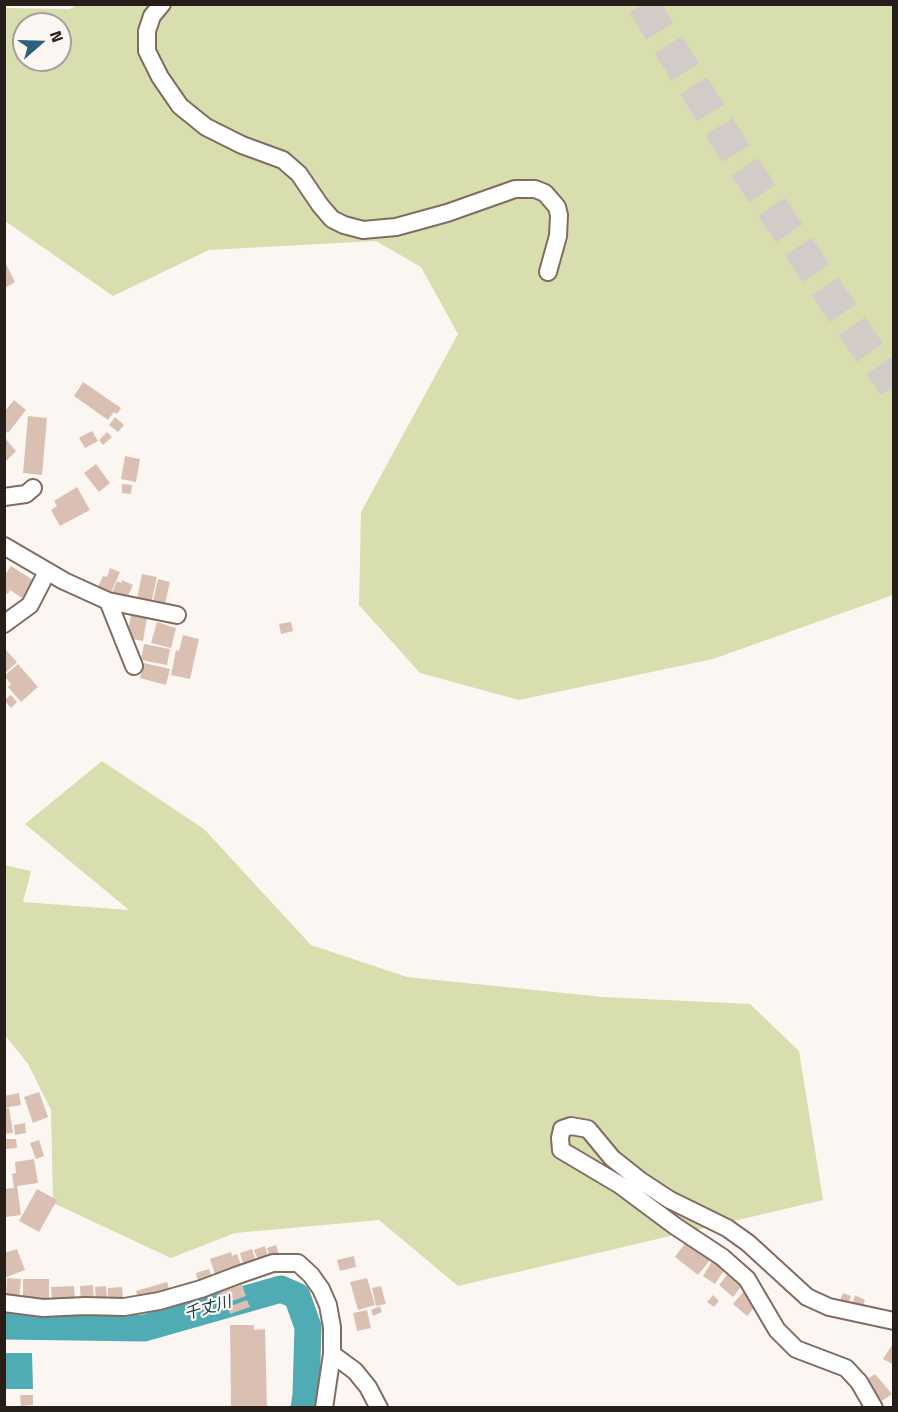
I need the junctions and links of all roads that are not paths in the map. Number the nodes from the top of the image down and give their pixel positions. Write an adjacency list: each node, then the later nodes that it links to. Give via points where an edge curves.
1 (162, 4): 2 (street, via 147,31 147,51 180,106 206,127 283,160 299,174 332,219 363,230 396,228 515,189 535,189 545,193 559,214 558,236)
2 (548, 272)
3 (33, 488): 4 (street, via 26,494)
4 (4, 497)
5 (4, 546): 6 (street)
6 (47, 572): 7 (street); 9 (street, via 30,605)
7 (108, 601): 8 (street); 10 (street)
8 (177, 615)
9 (4, 624)
10 (134, 666)
11 (4, 1303): 13 (street, via 42,1308 124,1307 201,1289 273,1263 298,1263 311,1275 328,1305)
12 (894, 1321): 16 (street, via 829,1307 807,1297 727,1228 641,1181 612,1158 588,1130 571,1126 562,1129 561,1150 620,1185 722,1257 747,1279 777,1330 796,1348 846,1368)
13 (332, 1354): 14 (street); 15 (street, via 355,1371)
14 (324, 1407)
15 (379, 1407)
16 (874, 1407)

